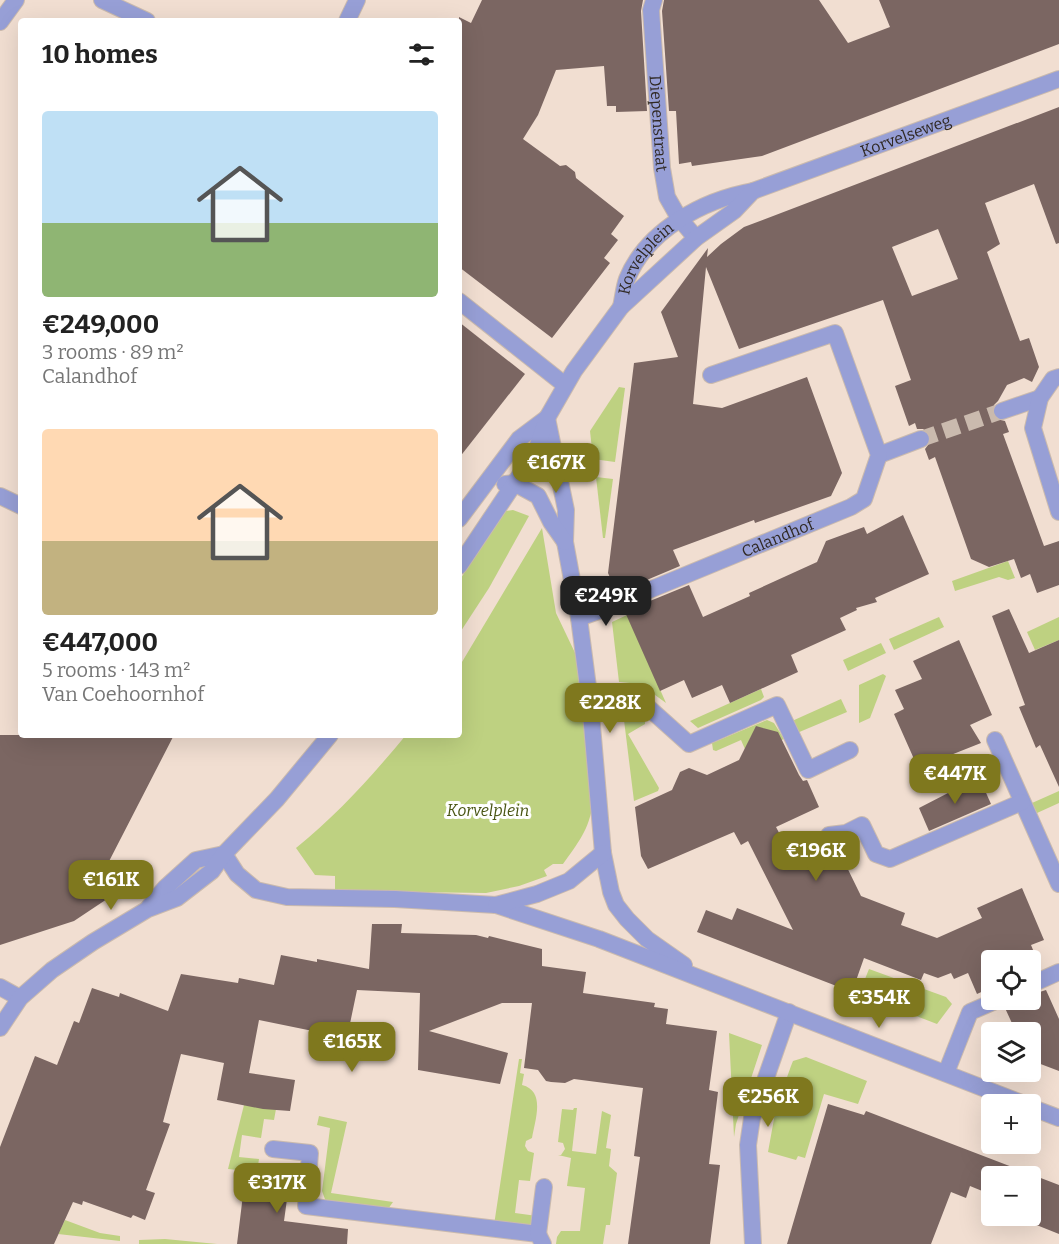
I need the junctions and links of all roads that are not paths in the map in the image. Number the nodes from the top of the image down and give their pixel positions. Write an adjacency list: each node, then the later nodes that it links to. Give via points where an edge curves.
1 (16, 0): 7 (street)
2 (102, 0): 5 (street)
3 (357, 0): 6 (street)
4 (654, 0): 10 (street, Diepenstraat, via 651,10 662,168 668,196)
5 (141, 18)
6 (348, 18)
7 (0, 22)
8 (1059, 79): 9 (street, Korvelseweg)
9 (753, 191): 10 (street, Korvelseweg, via 727,196); 11 (street, Korvelseweg, via 734,211)
10 (679, 218): 11 (street, Diepenstraat); 13 (street, Korvelplein, via 643,252 627,280)
11 (696, 238): 13 (street, Korvelplein)
12 (462, 303): 16 (street)
13 (621, 307): 16 (street, Korvelplein)
14 (711, 375): 21 (street, via 835,333)
15 (1059, 377): 17 (street, via 1053,379)
16 (565, 385): 19 (street, Korvelplein)
17 (1040, 398): 18 (street); 24 (street, via 1033,428)
18 (1002, 411)
19 (547, 418): 22 (street, Korvelplein, via 536,451); 23 (street, Korvelplein, via 519,439); 26 (street, via 566,510)
20 (921, 439): 21 (street)
21 (879, 455): 28 (street, Calandhof, via 864,499 851,507)
22 (514, 483): 23 (street); 26 (street, via 538,496); 27 (street, Korvelplein)
23 (483, 488): 25 (street, Korvelplein)
24 (1059, 512)
25 (462, 515)
26 (566, 542): 30 (street)
27 (462, 561)
28 (648, 591)
29 (621, 603): 30 (street)
30 (579, 618): 31 (street)
31 (590, 702): 34 (street, via 624,697 641,701 689,744 777,705 808,770); 37 (street)
32 (327, 738): 38 (street, via 277,799)
33 (995, 740): 35 (street)
34 (850, 750)
35 (1022, 802): 36 (street, via 891,859 876,854 862,825 846,833); 39 (street)
36 (829, 835)
37 (603, 853): 40 (street, via 569,881); 43 (street, via 613,898 627,919 679,963)
38 (224, 854): 40 (street, via 237,874 256,890 286,897); 45 (street, via 212,871 177,898 148,909 93,942)
39 (1059, 884)
40 (496, 905): 43 (street)
41 (1059, 972): 42 (street)
42 (1041, 980)
43 (721, 985): 47 (street)
44 (0, 987): 45 (street)
45 (20, 998): 48 (street)
46 (981, 1007): 49 (street, via 970,1012)
47 (789, 1012): 49 (street); 56 (street, via 752,1118 748,1145)
48 (0, 1028)
49 (946, 1073): 50 (street)
50 (999, 1094)
51 (1041, 1111): 52 (street)
52 (1059, 1118)
53 (273, 1149): 55 (street, via 310,1153 306,1206)
54 (544, 1187): 55 (street)
55 (541, 1239)
56 (753, 1244)

